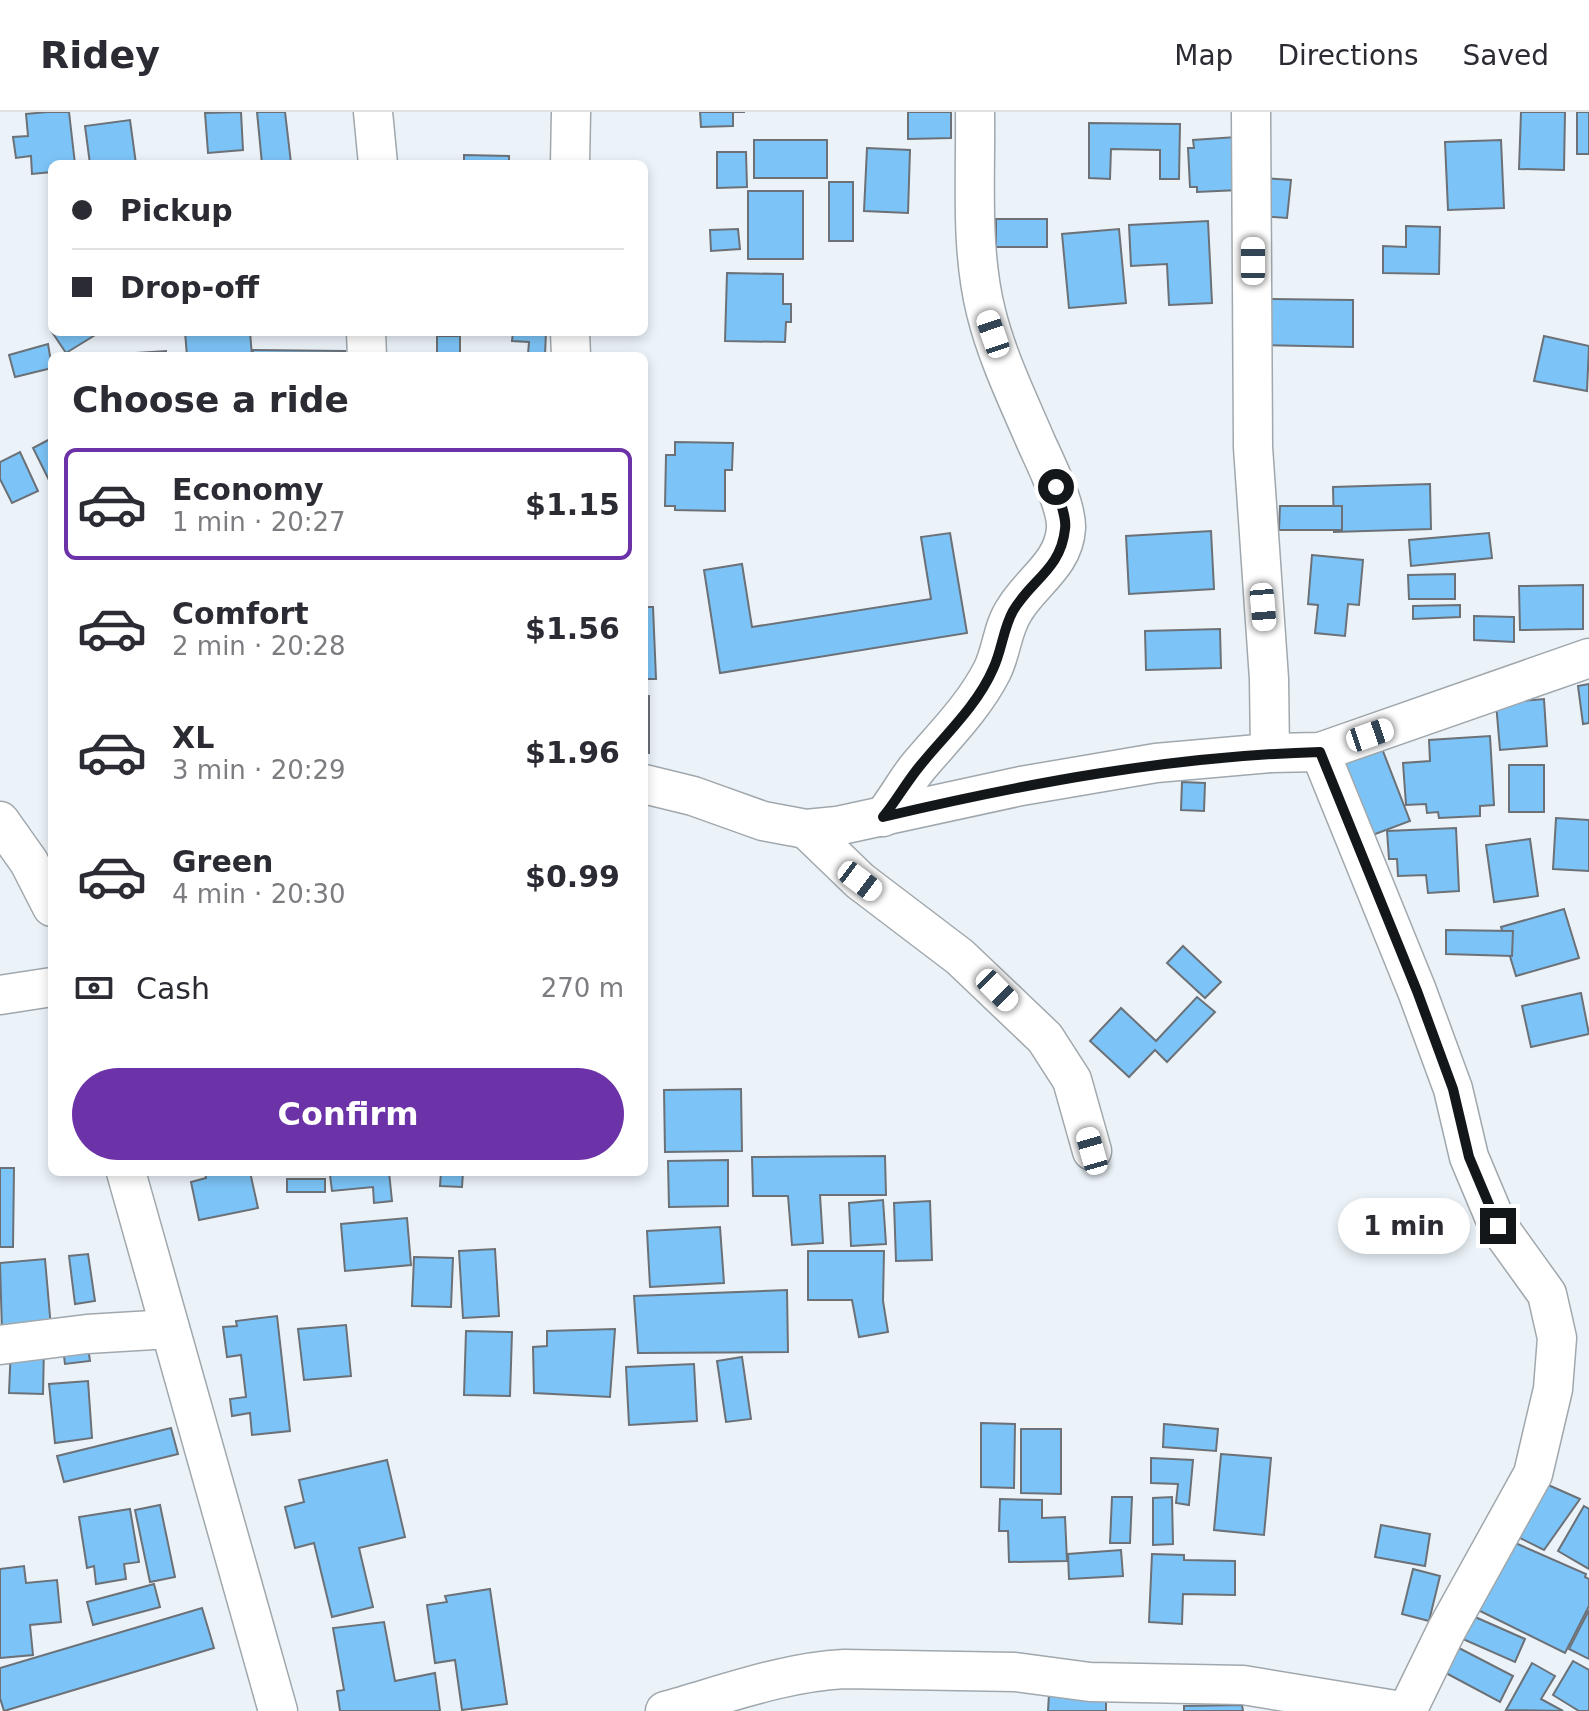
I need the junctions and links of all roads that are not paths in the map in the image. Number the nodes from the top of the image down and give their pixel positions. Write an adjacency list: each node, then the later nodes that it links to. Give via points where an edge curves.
1 (373, 112): 5 (street)
2 (571, 112): 6 (street)
3 (975, 112): 11 (street, via 977,264 986,313 1007,377 1056,487 1066,528 1053,566 1013,612 994,668 974,701)
4 (1251, 112): 9 (street, via 1253,447)
5 (378, 160)
6 (570, 160)
7 (1589, 658): 8 (street)
8 (1320, 752): 9 (street); 24 (street, via 1448,1075 1469,1157 1498,1226 1547,1294 1557,1338 1553,1389 1533,1474)
9 (1270, 753): 11 (street, via 1156,763)
10 (648, 785): 13 (street)
11 (883, 817): 13 (street)
12 (0, 821): 14 (street)
13 (806, 829): 18 (street, via 860,881 960,957 1045,1038 1072,1080)
14 (41, 858): 15 (street)
15 (48, 889)
16 (48, 988): 17 (street)
17 (0, 995)
18 (1092, 1151)
19 (127, 1176): 20 (street)
20 (170, 1329): 21 (street); 22 (street)
21 (0, 1345)
22 (278, 1711)
23 (665, 1711): 24 (street, via 824,1670 882,1669 1243,1685)
24 (1404, 1711)

